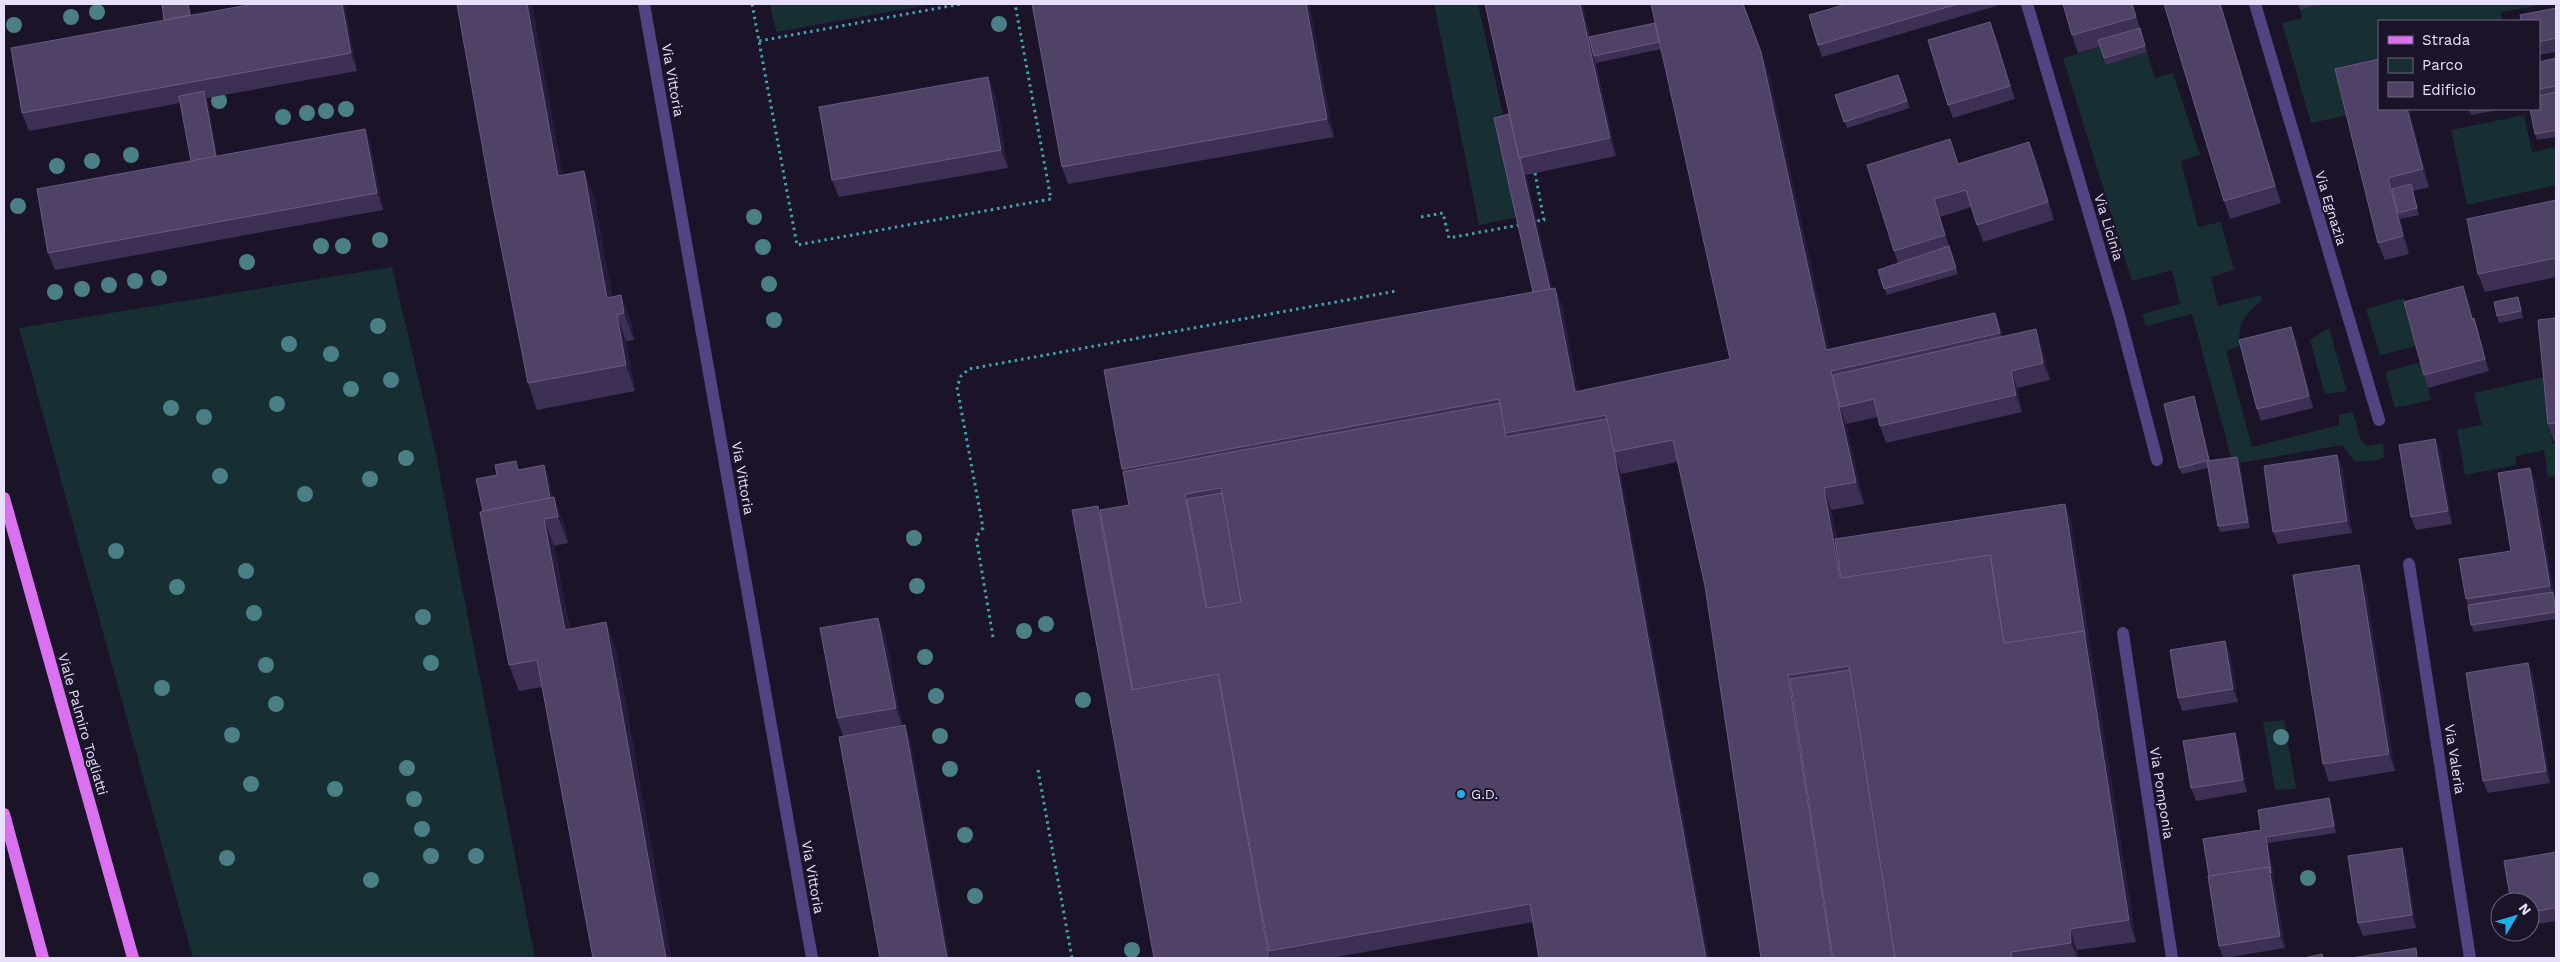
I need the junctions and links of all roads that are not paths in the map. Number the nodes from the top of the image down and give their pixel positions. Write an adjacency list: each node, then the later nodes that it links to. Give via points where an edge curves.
1 (644, 4): 12 (street, Via Vittoria)
2 (2027, 4): 5 (street, Via Licinia, via 2120,318)
3 (2255, 4): 4 (street, Via Egnazia)
4 (2379, 420)
5 (2157, 460)
6 (4, 498): 11 (main road, Viale Palmiro Togliatti)
7 (2410, 564): 14 (street, Via Valeria)
8 (2123, 633): 13 (street, Via Pomponia)
9 (4, 814): 10 (main road)
10 (43, 958)
11 (133, 958)
12 (812, 958)
13 (2172, 958)
14 (2470, 958)

